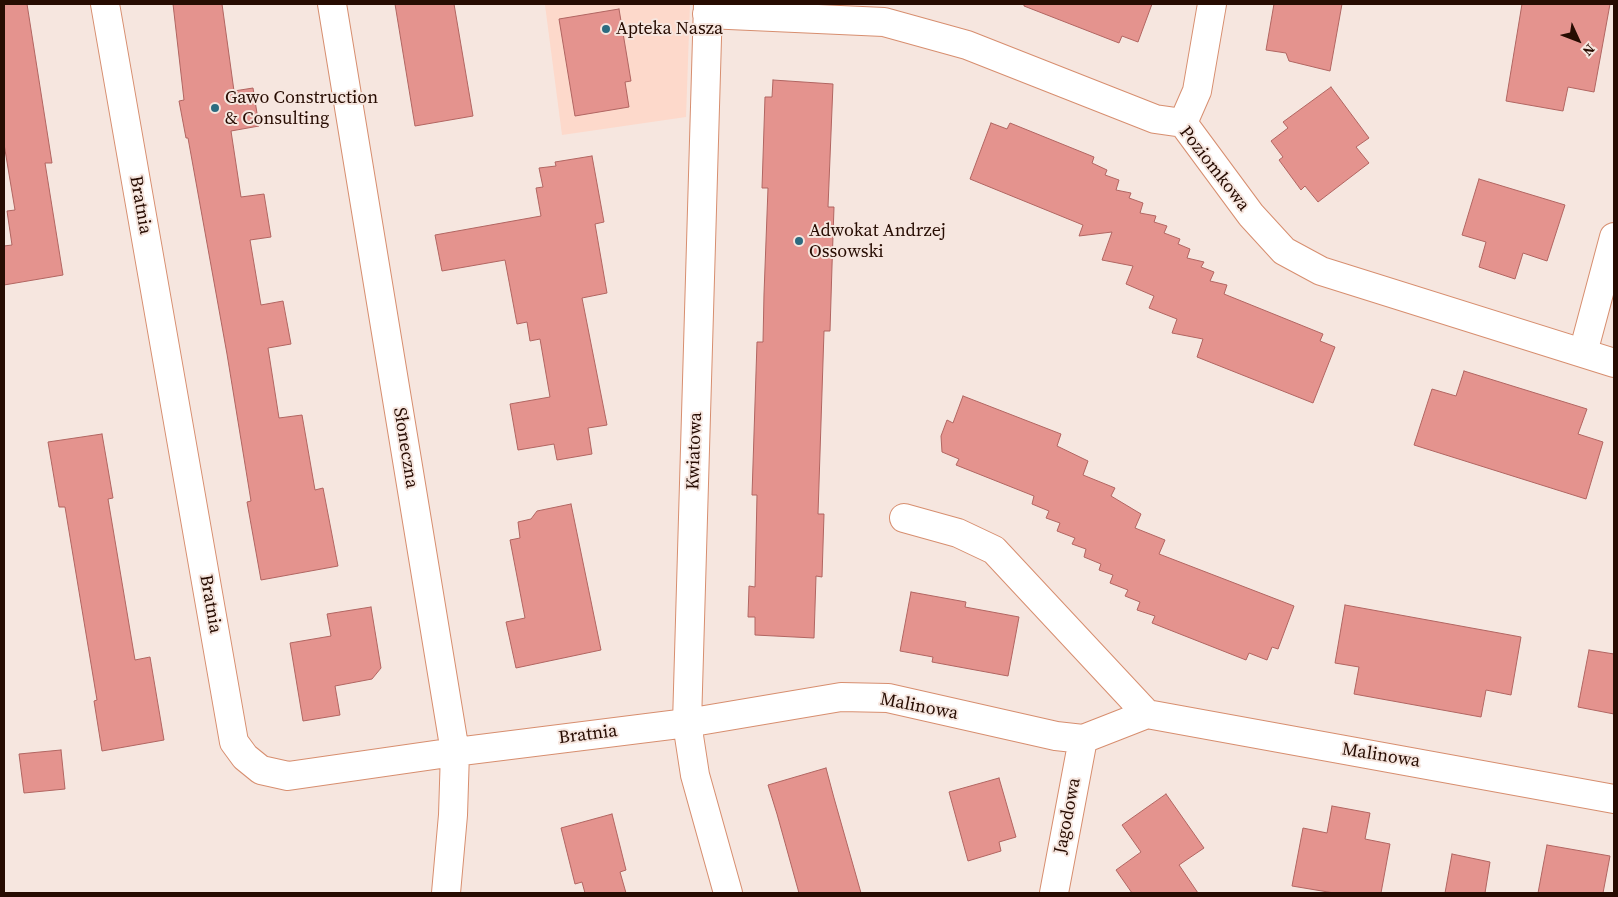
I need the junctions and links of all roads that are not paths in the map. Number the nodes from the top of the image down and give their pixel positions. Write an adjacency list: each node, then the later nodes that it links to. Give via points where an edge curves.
1 (105, 4): 13 (street, Bratnia, via 234,742 245,758 261,770 288,776)
2 (332, 4): 13 (street, Słoneczna)
3 (1212, 4): 5 (street, via 1197,91)
4 (708, 9): 5 (street, Poziomkowa, via 884,22 967,45 1155,119); 11 (street, Kwiatowa)
5 (1184, 123): 7 (street, Poziomkowa, via 1251,215 1284,252 1322,271)
6 (1614, 237): 7 (street)
7 (1583, 353): 8 (street, Poziomkowa)
8 (1614, 363)
9 (904, 518): 10 (street, via 958,533 994,550)
10 (1147, 714): 12 (street, Malinowa); 14 (street, Malinowa)
11 (687, 723): 12 (street, Malinowa, via 841,698 888,698 1056,736); 13 (street, Bratnia); 16 (street, Kwiatowa, via 695,775)
12 (1083, 739): 17 (street, Jagodowa)
13 (455, 752): 15 (street, Słoneczna, via 454,815)
14 (1614, 799)
15 (446, 893)
16 (728, 893)
17 (1054, 893)

